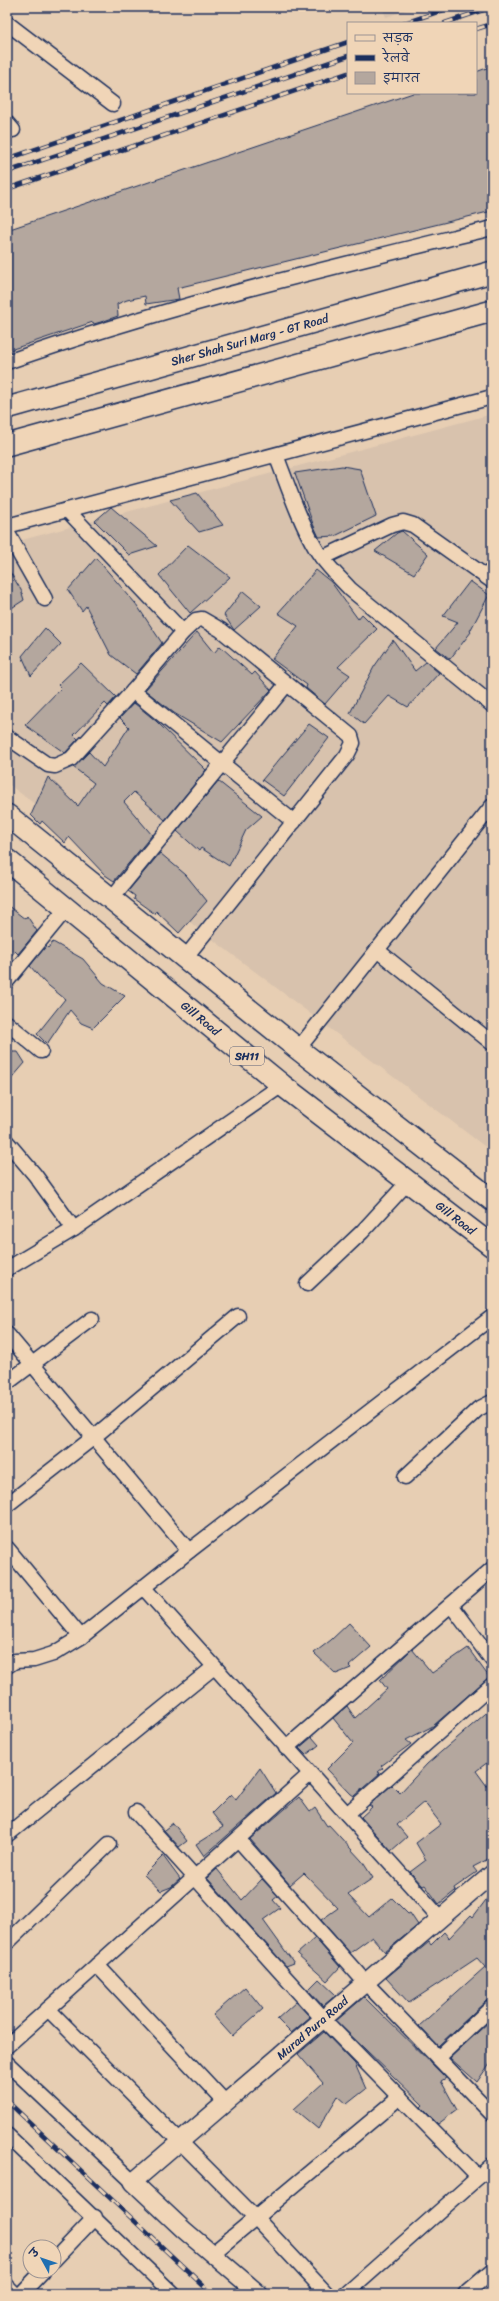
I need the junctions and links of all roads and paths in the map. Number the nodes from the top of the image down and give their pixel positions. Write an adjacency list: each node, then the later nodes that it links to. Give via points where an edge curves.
1 (7, 23): 2 (street)
2 (113, 104)
3 (492, 228): 6 (street, via 256,285 90,332)
4 (492, 272): 8 (main road, Sher Shah Suri Marg - GT Road)
5 (492, 312): 9 (main road)
6 (7, 362)
7 (492, 397): 10 (street)
8 (7, 408)
9 (7, 445)
10 (276, 455): 11 (street); 14 (street, via 308,534)
11 (67, 510): 12 (street); 17 (street)
12 (7, 526)
13 (7, 532): 16 (street)
14 (322, 558): 15 (street, via 403,522 413,524); 20 (street, via 350,589)
15 (491, 580)
16 (45, 599)
17 (183, 632): 18 (street, via 196,620 209,622); 19 (street)
18 (286, 685): 22 (street); 25 (street, via 342,728 351,736 353,744)
19 (133, 691): 21 (street, via 71,759 62,764 48,765); 22 (street)
20 (492, 705)
21 (7, 737)
22 (222, 764): 25 (street); 27 (street)
23 (492, 806): 29 (street)
24 (7, 815): 27 (main road)
25 (294, 822): 30 (street)
26 (7, 860): 28 (main road, Gill Road / SH11)
27 (111, 899): 30 (main road)
28 (66, 909): 31 (street); 36 (main road, Gill Road / SH11)
29 (377, 950): 33 (street); 34 (street)
30 (185, 958): 34 (main road)
31 (7, 981)
32 (7, 1023): 35 (street)
33 (492, 1043)
34 (298, 1049): 39 (main road)
35 (40, 1051)
36 (282, 1085): 38 (main road, Gill Road / SH11); 40 (street)
37 (7, 1142): 40 (street, via 36,1175)
38 (408, 1182): 41 (main road, Gill Road / SH11); 43 (street, via 362,1232)
39 (492, 1200)
40 (74, 1229): 42 (street)
41 (492, 1246)
42 (9, 1265)
43 (307, 1284)
44 (238, 1316): 51 (street)
45 (492, 1317): 55 (street)
46 (92, 1319): 48 (street)
47 (7, 1334): 48 (street)
48 (31, 1363): 49 (street); 51 (street)
49 (7, 1383)
50 (492, 1402): 52 (street, via 478,1409)
51 (94, 1437): 53 (street); 55 (street)
52 (405, 1477)
53 (7, 1505)
54 (7, 1548): 59 (street)
55 (189, 1551): 57 (street)
56 (492, 1569): 58 (street)
57 (143, 1587): 59 (street); 62 (street)
58 (451, 1605): 60 (street); 64 (street)
59 (81, 1638): 61 (street, via 53,1654 34,1660 15,1661)
60 (492, 1660)
61 (7, 1666)
62 (214, 1667): 64 (street); 68 (street)
63 (492, 1685): 67 (street)
64 (286, 1748): 65 (street)
65 (310, 1774): 67 (street); 69 (street)
66 (136, 1812): 72 (street)
67 (347, 1814): 73 (street)
68 (7, 1835)
69 (238, 1839): 72 (street); 76 (street)
70 (109, 1844): 74 (street)
71 (492, 1874): 73 (street, Murad Pura Road)
72 (194, 1878): 75 (street); 79 (street)
73 (440, 1918): 76 (street, Murad Pura Road)
74 (7, 1942)
75 (97, 1966): 78 (street); 84 (street)
76 (365, 1982): 79 (street, Murad Pura Road); 81 (street)
77 (492, 2007): 81 (street)
78 (48, 2009): 80 (street); 87 (street)
79 (322, 2018): 83 (street); 84 (street, Murad Pura Road)
80 (7, 2046)
81 (438, 2058): 85 (street)
82 (7, 2063): 90 (street)
83 (400, 2097): 89 (street); 92 (street)
84 (225, 2102): 87 (street, Murad Pura Road)
85 (492, 2114)
86 (7, 2135): 91 (street)
87 (179, 2142): 90 (street, Murad Pura Road); 92 (street)
88 (492, 2165): 89 (street)
89 (478, 2178): 103 (street)
90 (133, 2182): 94 (street)
91 (94, 2217): 93 (street); 100 (street)
92 (256, 2218): 94 (street); 102 (street)
93 (62, 2251)
94 (212, 2254): 101 (street)
95 (492, 2271): 104 (street)
96 (36, 2279): 99 (street)
97 (7, 2286): 98 (street)
98 (15, 2294)
99 (22, 2294)
100 (174, 2294)
101 (259, 2294)
102 (327, 2294)
103 (346, 2294)
104 (465, 2294)

